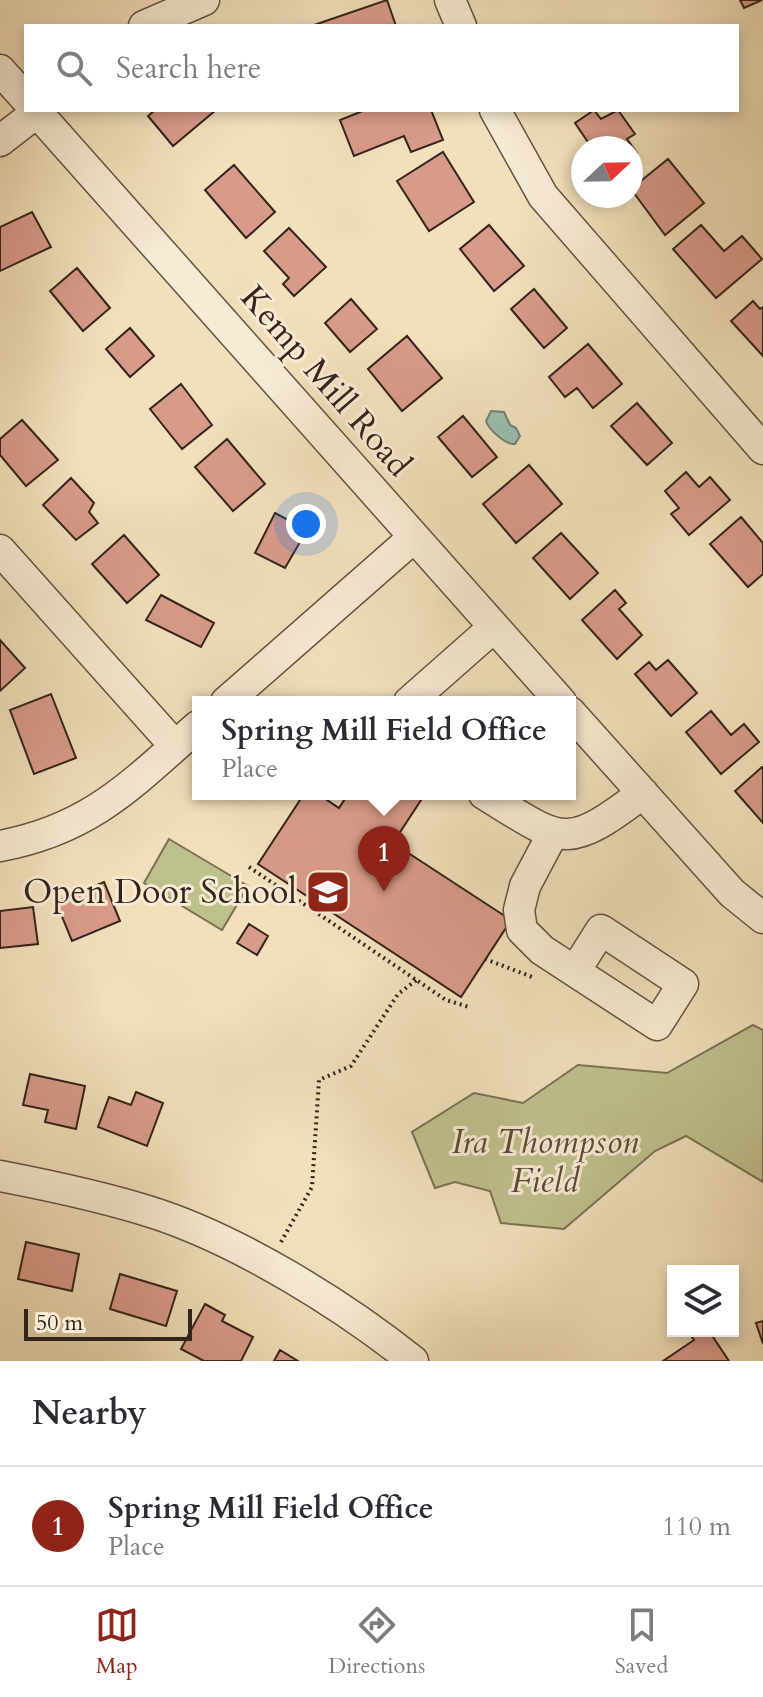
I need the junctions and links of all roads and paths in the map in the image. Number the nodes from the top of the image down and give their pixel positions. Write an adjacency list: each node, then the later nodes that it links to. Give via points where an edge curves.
1 (204, 0): 3 (street)
2 (450, 0): 4 (street)
3 (149, 24)
4 (460, 24)
5 (0, 70): 6 (street, Kemp Mill Road)
6 (24, 96)
7 (31, 112): 10 (street)
8 (39, 112): 12 (street, Kemp Mill Road)
9 (496, 112): 11 (street, via 543,196)
10 (0, 141)
11 (763, 449)
12 (413, 538): 14 (street, Kemp Mill Road); 15 (street)
13 (0, 550): 20 (street)
14 (494, 627): 16 (street); 17 (street, Kemp Mill Road)
15 (233, 696)
16 (416, 696)
17 (556, 696)
18 (576, 719): 21 (street)
19 (192, 731): 20 (street)
20 (175, 746): 24 (street, via 122,795 66,826)
21 (643, 793): 23 (street, via 591,830); 26 (street, via 732,893)
22 (495, 800): 23 (street)
23 (553, 833): 27 (street, via 525,886 519,910 522,930)
24 (0, 846)
25 (249, 867): 28 (path)
26 (763, 918)
27 (575, 971)
28 (418, 979): 29 (path, via 446,1000); 31 (path, via 398,994 351,1066 319,1080 312,1187)
29 (469, 1007)
30 (0, 1176): 31 (street, via 157,1214)
31 (268, 1265): 32 (street, via 370,1327)
32 (413, 1361)

